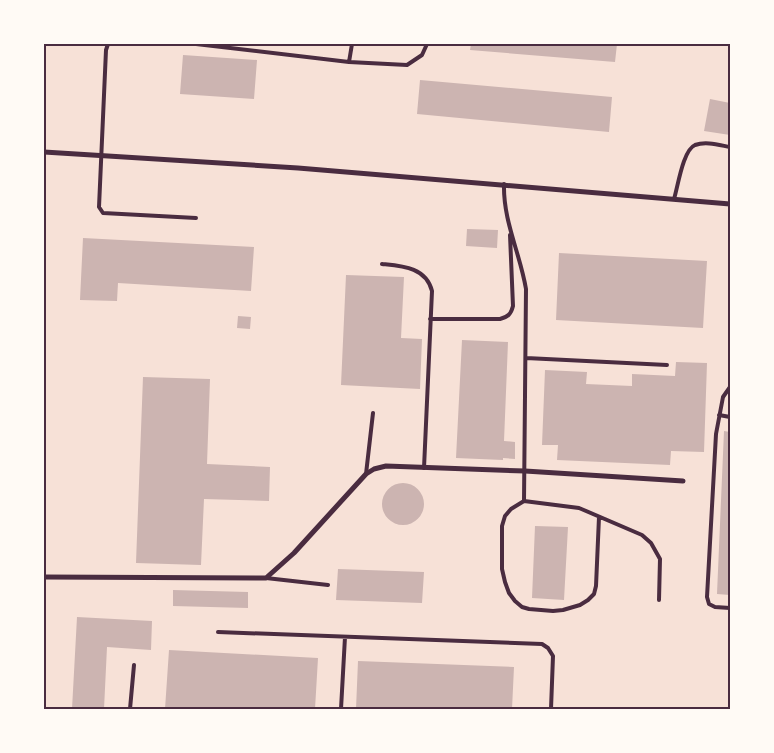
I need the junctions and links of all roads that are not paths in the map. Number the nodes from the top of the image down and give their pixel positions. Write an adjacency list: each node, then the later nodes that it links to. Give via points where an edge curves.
1 (108, 44): 9 (lane)
2 (196, 44): 5 (lane)
3 (352, 44): 6 (lane)
4 (427, 44): 6 (lane, via 422,55 408,65)
5 (221, 45): 6 (lane)
6 (349, 62)
7 (730, 147): 11 (lane, via 693,146 686,153)
8 (44, 152): 9 (street)
9 (101, 156): 10 (street); 13 (lane, via 98,207 103,213)
10 (504, 184): 11 (street); 14 (lane)
11 (674, 199): 12 (street)
12 (730, 204)
13 (196, 218)
14 (510, 229): 16 (lane, via 513,306 507,317); 17 (lane, via 526,289)
15 (382, 264): 16 (lane, via 406,267 426,277 432,291)
16 (430, 318): 23 (lane)
17 (526, 358): 18 (lane); 24 (lane)
18 (666, 365)
19 (730, 387): 21 (lane, via 723,397)
20 (373, 413): 25 (lane)
21 (719, 415): 22 (lane); 33 (lane, via 707,597 709,604 715,607)
22 (730, 416)
23 (424, 468): 24 (street); 25 (street, via 386,466)
24 (525, 471): 26 (street); 27 (lane)
25 (366, 474): 30 (street, via 294,553)
26 (682, 481)
27 (524, 501): 28 (lane, via 579,508); 28 (lane, via 511,509 502,526 502,569 509,593 522,607 529,609 563,610 580,605 594,594)
28 (599, 517): 32 (lane, via 642,535 651,543 660,559)
29 (44, 577): 30 (street)
30 (266, 578): 31 (lane)
31 (328, 585)
32 (659, 600)
33 (730, 608)
34 (218, 632): 35 (lane)
35 (345, 637): 38 (lane); 39 (lane, via 542,644 553,656)
36 (134, 665): 37 (lane)
37 (130, 709)
38 (341, 709)
39 (551, 709)

